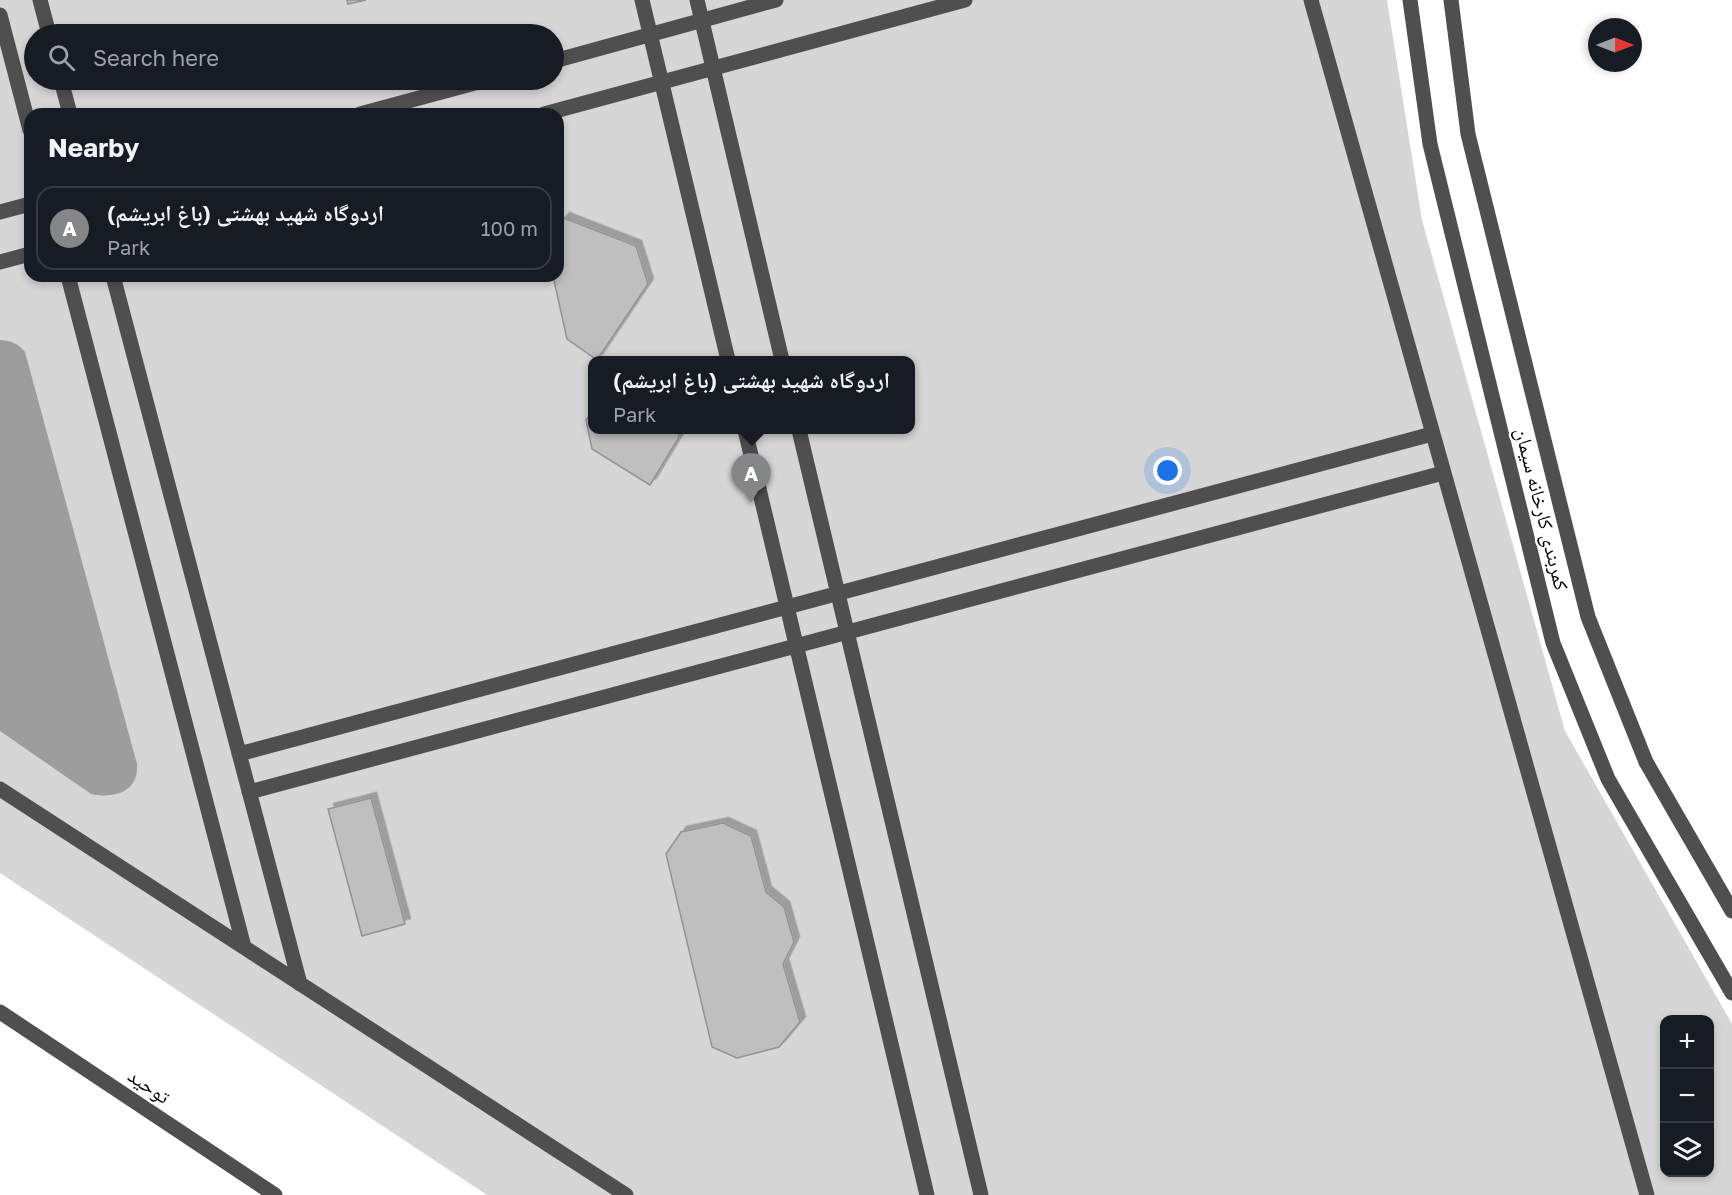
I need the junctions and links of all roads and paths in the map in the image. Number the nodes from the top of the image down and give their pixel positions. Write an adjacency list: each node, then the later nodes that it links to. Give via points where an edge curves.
1 (40, 0): 11 (street)
2 (642, 0): 12 (street)
3 (696, 0): 10 (street)
4 (776, 0): 10 (street)
5 (965, 0): 14 (street)
6 (1311, 0): 32 (street)
7 (1410, 0): 44 (street, کمربندی کارخانه سیمان, via 1430,144 1553,643 1608,779)
8 (1451, 0): 41 (street, کمربندی کارخانه سیمان, via 1468,134 1588,617 1646,762)
9 (0, 15): 18 (street)
10 (701, 20): 12 (street); 14 (street)
11 (46, 24)
12 (650, 34): 13 (street); 15 (street)
13 (564, 58)
14 (713, 68): 15 (street); 29 (street)
15 (662, 82): 21 (street); 28 (street)
16 (64, 90): 19 (street)
17 (449, 90): 20 (street)
18 (24, 108)
19 (68, 108)
20 (382, 108)
21 (564, 109)
22 (24, 206): 23 (street)
23 (0, 212)
24 (24, 256): 25 (street)
25 (0, 262)
26 (70, 282): 42 (street)
27 (115, 282): 38 (street)
28 (727, 356)
29 (781, 356)
30 (746, 434): 35 (street)
31 (800, 434): 34 (street)
32 (1432, 434): 33 (street); 34 (street)
33 (1443, 473): 36 (street); 50 (street)
34 (838, 593): 35 (street); 36 (street)
35 (787, 607): 37 (street); 38 (street)
36 (847, 633): 37 (street); 49 (street)
37 (796, 646): 40 (street); 48 (street)
38 (239, 754): 40 (street)
39 (0, 789): 42 (street)
40 (249, 792): 43 (street)
41 (1732, 911)
42 (244, 947): 43 (street)
43 (300, 984): 47 (street)
44 (1732, 993)
45 (0, 1012): 46 (street, توحید)
46 (275, 1195)
47 (626, 1195)
48 (927, 1195)
49 (981, 1195)
50 (1647, 1195)

